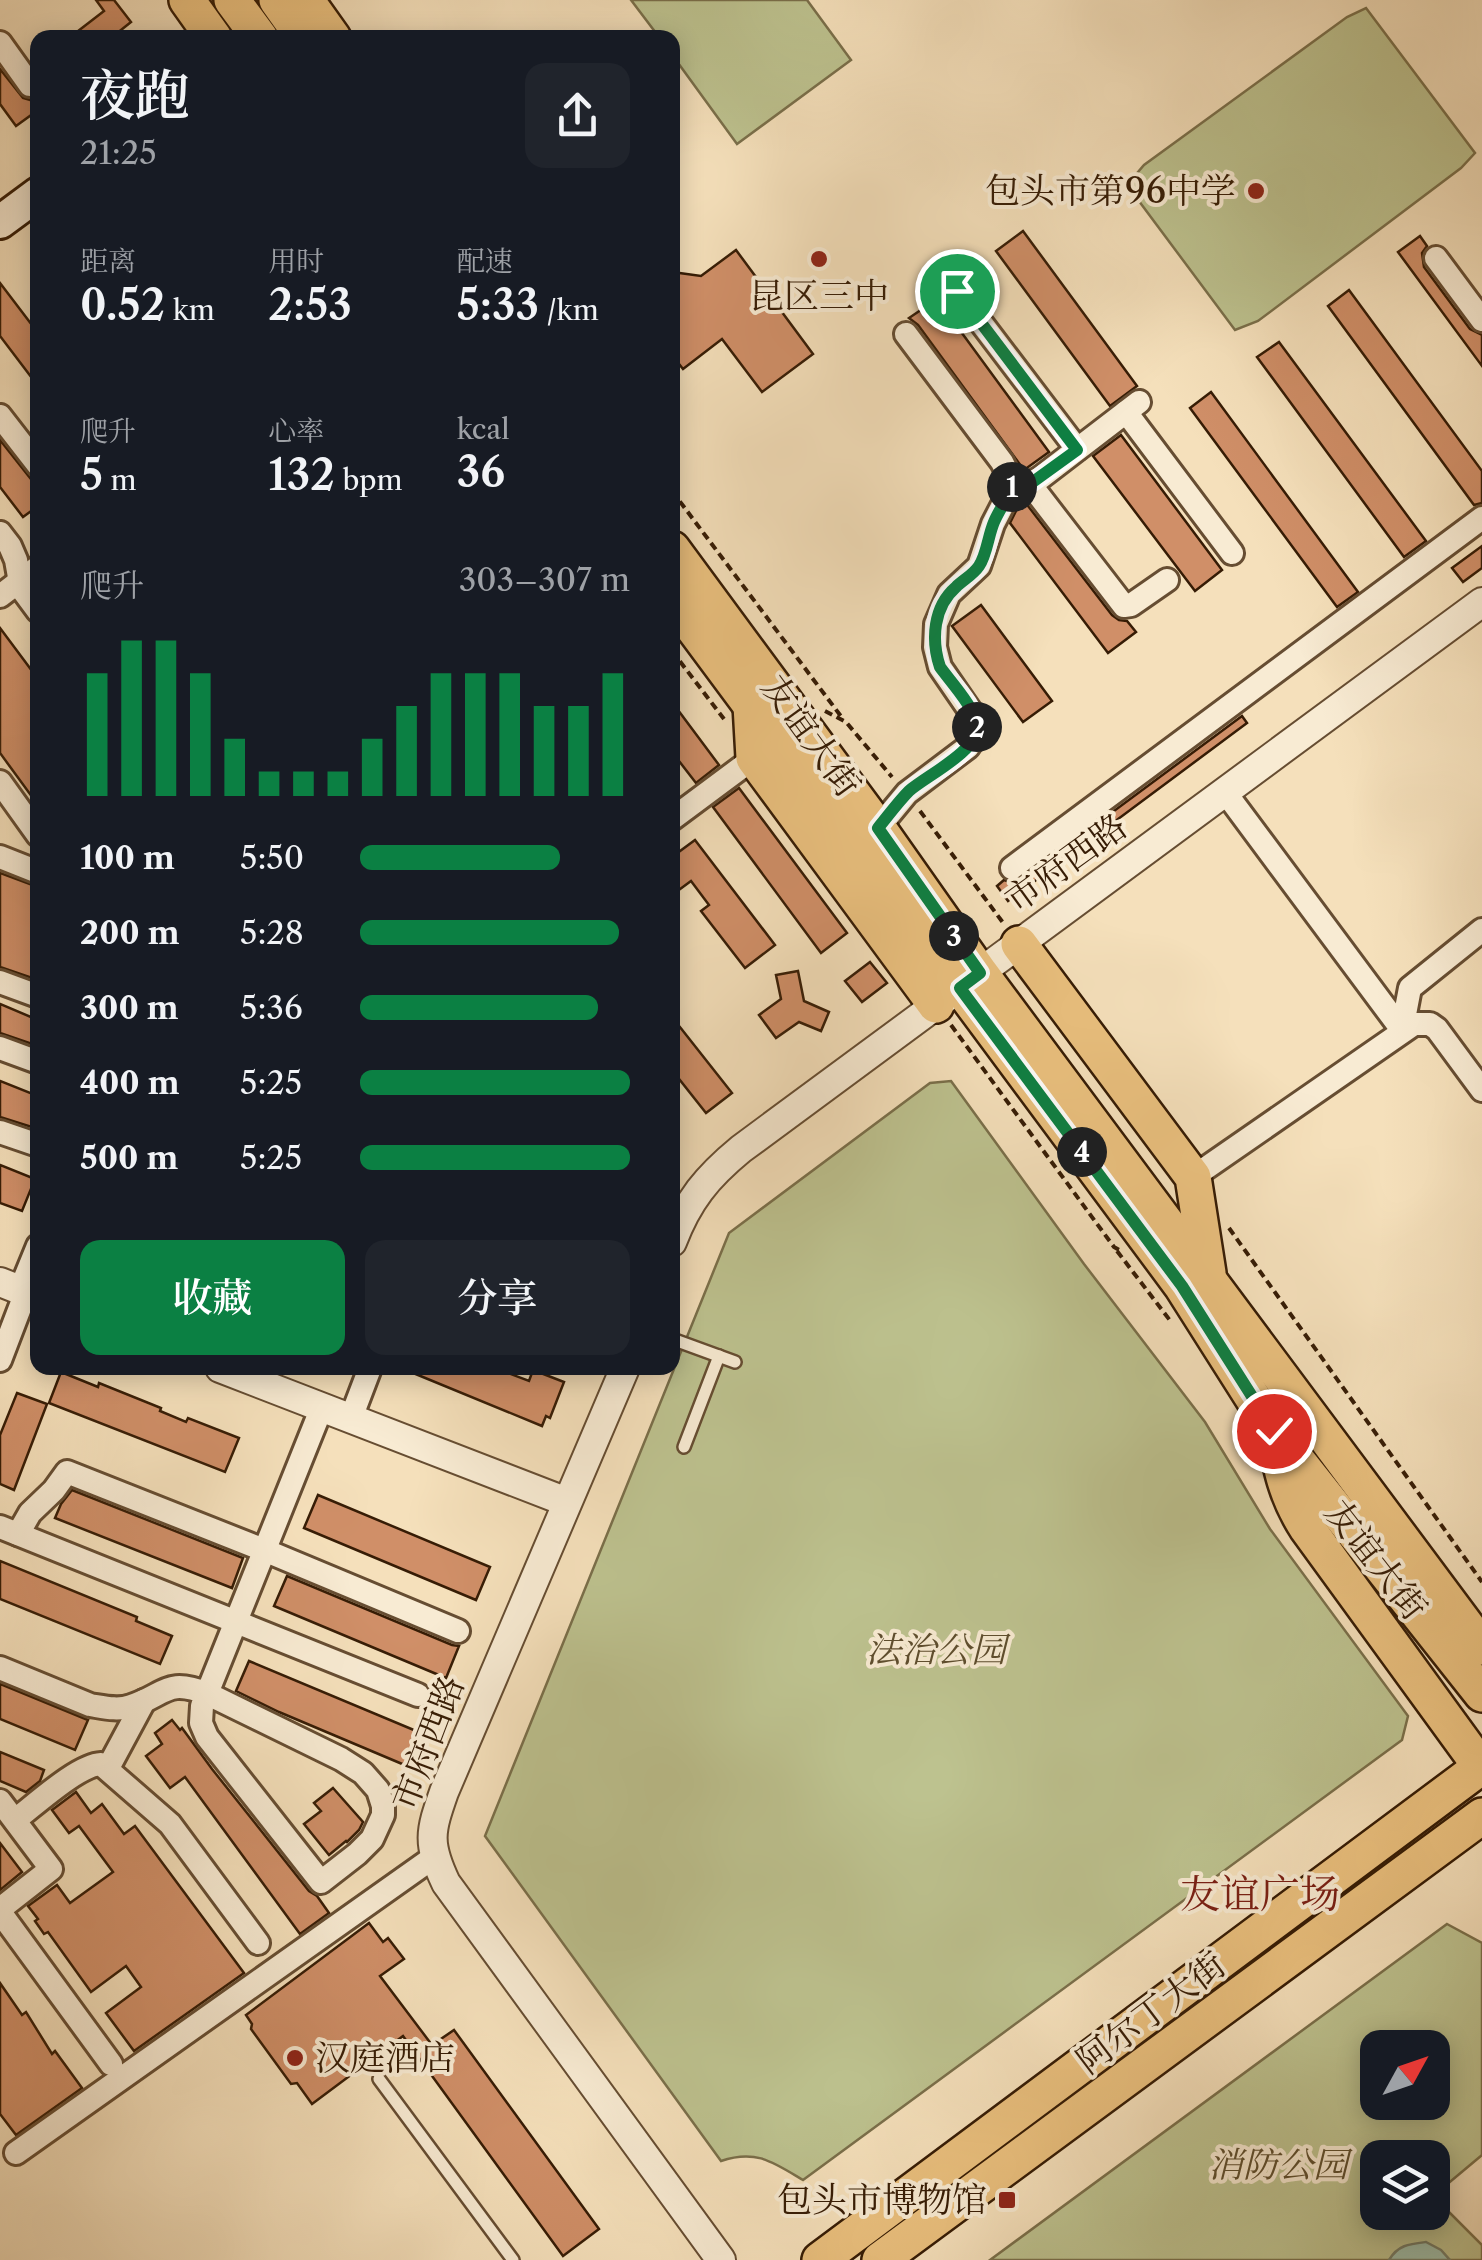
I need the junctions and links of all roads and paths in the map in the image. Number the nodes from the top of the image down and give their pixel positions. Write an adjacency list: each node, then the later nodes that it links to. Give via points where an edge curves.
1 (188, 0): 4 (main road)
2 (232, 0): 5 (main road)
3 (295, 10): 6 (main road); 7 (main road)
4 (209, 30)
5 (252, 30)
6 (265, 30)
7 (323, 30)
8 (0, 42): 9 (street)
9 (30, 84)
10 (30, 200): 11 (main road)
11 (0, 222)
12 (1436, 258): 14 (street)
13 (957, 291): 17 (street)
14 (1482, 320)
15 (906, 334): 19 (street)
16 (0, 416): 18 (street)
17 (1077, 450): 19 (street); 23 (street, via 1133,407)
18 (30, 455)
19 (1021, 486): 25 (street, via 1124,606); 37 (street, via 993,524 980,566 949,594 936,624 940,667 974,715 974,741 907,794)
20 (680, 502): 31 (path)
21 (1482, 518): 39 (street)
22 (0, 533): 26 (street, via 16,560)
23 (1232, 553)
24 (680, 560): 37 (main road, 友谊大街)
25 (1167, 580)
26 (19, 582)
27 (1482, 602): 34 (street, 市府西路)
28 (680, 610): 30 (main road, 友谊大街)
29 (680, 661): 32 (path)
30 (751, 706): 32 (main road); 44 (main road, 友谊大街)
31 (846, 722)
32 (754, 758): 35 (street); 44 (main road)
33 (0, 782): 36 (street)
34 (1225, 792): 42 (street, 市府西路); 46 (street)
35 (680, 814)
36 (30, 824)
37 (878, 828): 44 (main road, 友谊大街)
38 (0, 857): 40 (street)
39 (1012, 868)
40 (30, 869)
41 (1482, 930): 46 (street, via 1410,988)
42 (1019, 944): 44 (street, 市府西路); 52 (main road)
43 (0, 982): 45 (street)
44 (959, 989): 53 (street, 市府西路, via 720,1166); 55 (main road, 友谊大街); 66 (main road, 友谊大街, via 1182,1286)
45 (30, 993)
46 (1402, 1030): 49 (street, via 1422,1023 1437,1029); 52 (street)
47 (0, 1048): 48 (street)
48 (30, 1059)
49 (1482, 1090)
50 (0, 1132): 51 (street)
51 (30, 1143)
52 (1192, 1177): 55 (main road)
53 (680, 1226)
54 (1227, 1226): 71 (path, 友谊大街)
55 (1209, 1278): 74 (main road, 友谊大街)
56 (21, 1290): 59 (street)
57 (680, 1342): 58 (lane)
58 (720, 1356): 60 (lane); 67 (lane)
59 (0, 1360)
60 (735, 1362)
61 (238, 1375): 64 (street)
62 (367, 1375): 65 (street)
63 (622, 1375): 68 (street, 市府西路)
64 (322, 1407): 65 (street); 70 (street)
65 (351, 1418): 68 (street)
66 (1274, 1431): 77 (main road, 友谊大街); 80 (main road, via 1284,1483 1306,1528)
67 (684, 1447)
68 (568, 1502): 84 (street, 市府西路, via 444,1792 431,1828)
69 (9, 1530): 70 (street, via 67,1472); 72 (street)
70 (264, 1550): 72 (street); 73 (street)
71 (1482, 1582)
72 (237, 1622): 76 (street); 78 (street)
73 (458, 1631)
74 (1482, 1648)
75 (0, 1668): 79 (street, via 90,1705 121,1708)
76 (208, 1694): 76 (street, via 341,1758 378,1790 383,1814 372,1839 321,1882 207,1737 200,1716); 79 (street, via 173,1687)
77 (1482, 1694)
78 (418, 1695)
79 (144, 1701): 81 (street)
80 (1481, 1767): 92 (main road, 阿尔丁大街)
81 (108, 1768): 82 (street, via 86,1767); 86 (street, via 170,1824)
82 (7, 1810): 85 (street, via 52,1870)
83 (1482, 1816): 93 (main road, 阿尔丁大街)
84 (434, 1857): 89 (street); 91 (street, 市府西路, via 446,1883)
85 (0, 1910): 87 (street)
86 (258, 1943)
87 (111, 2064)
88 (379, 2079): 90 (lane)
89 (16, 2154)
90 (513, 2260)
91 (721, 2260)
92 (820, 2260)
93 (880, 2260)

